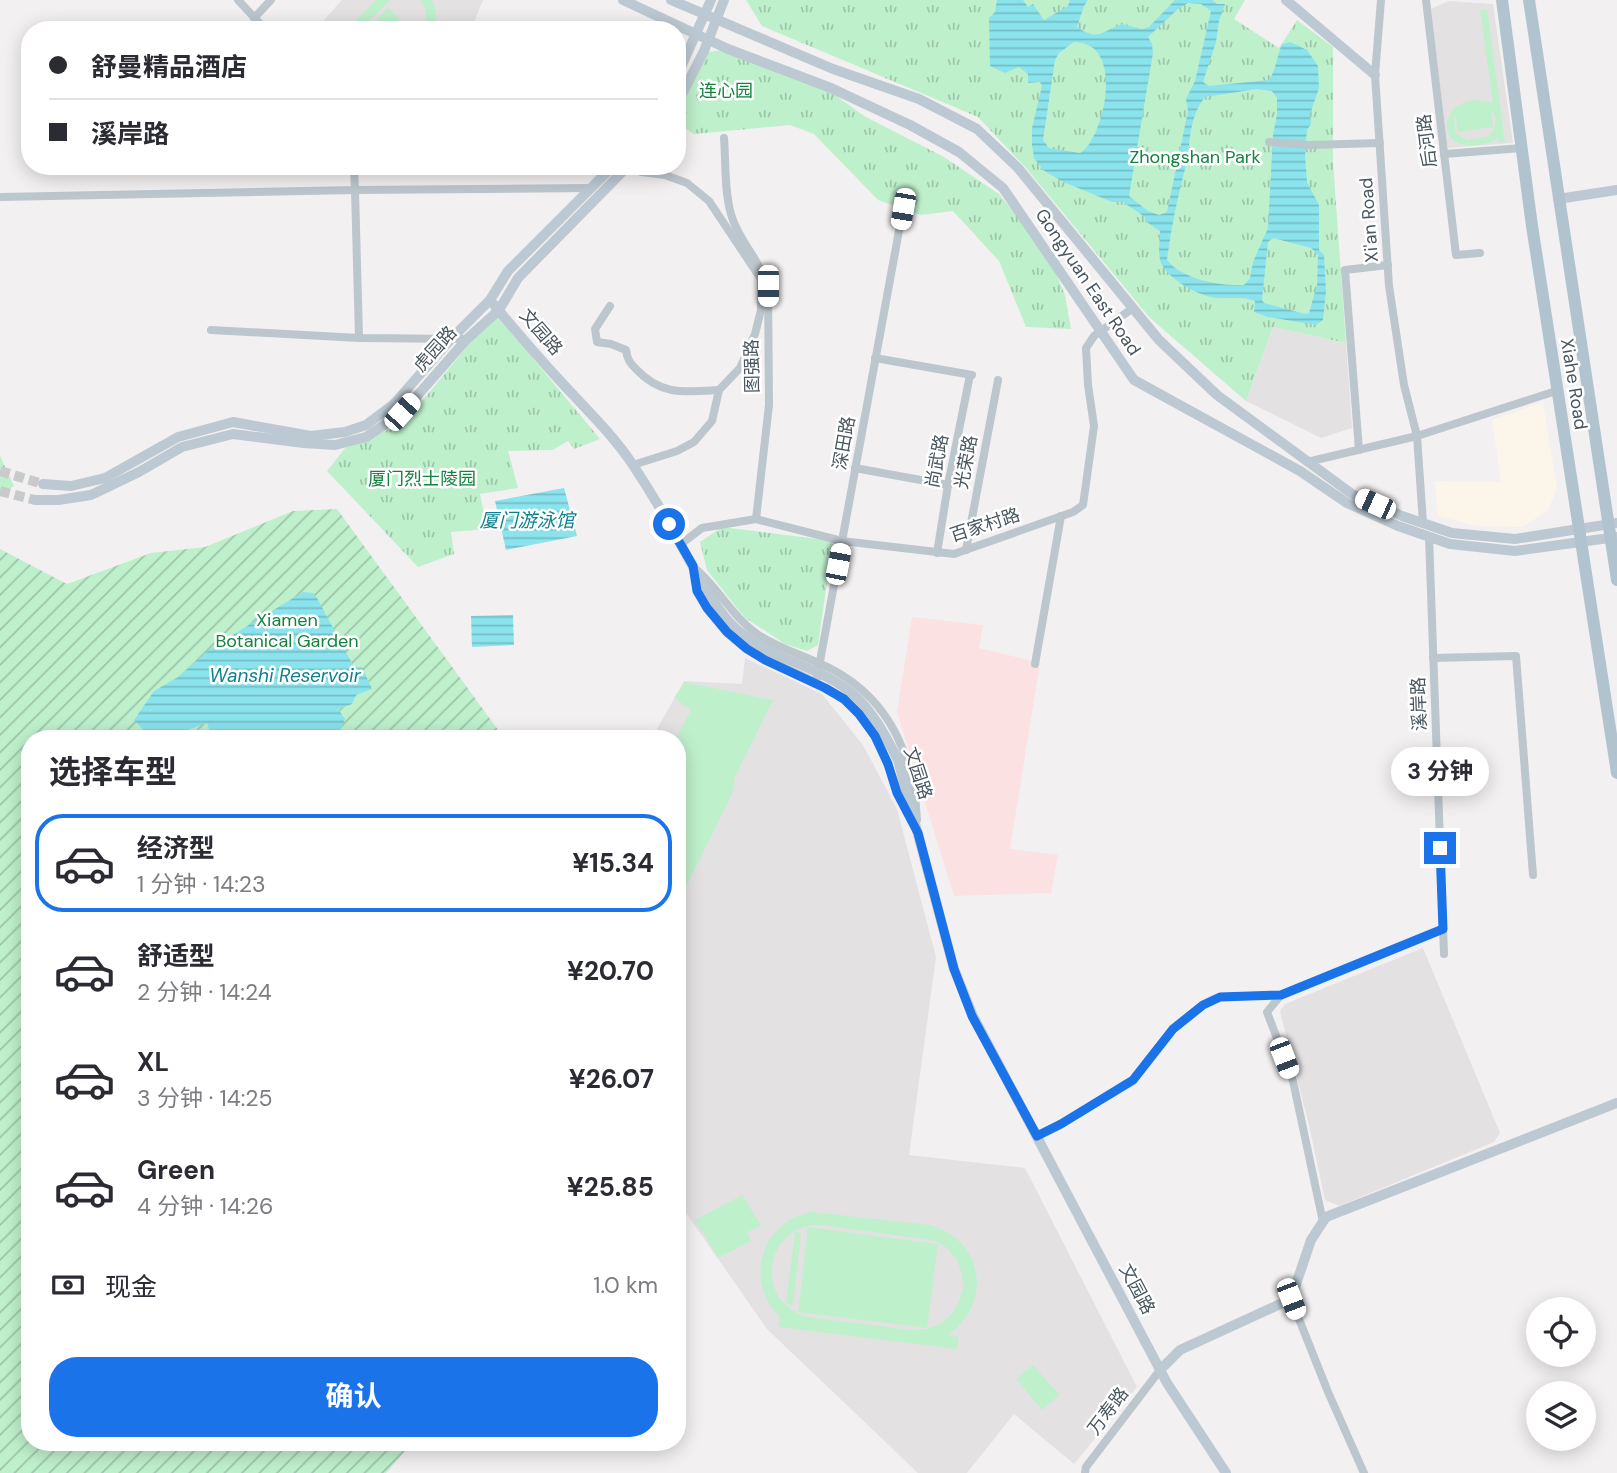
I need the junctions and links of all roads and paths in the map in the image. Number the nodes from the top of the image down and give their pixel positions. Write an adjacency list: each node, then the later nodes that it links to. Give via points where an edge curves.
1 (237, 0): 13 (street)
2 (271, 0): 13 (street)
3 (623, 0): 15 (main road, Gongyuan East Road)
4 (671, 0): 12 (main road, Gongyuan East Road)
5 (711, 0): 12 (main road)
6 (724, 0): 12 (main road)
7 (1286, 0): 20 (main road)
8 (1381, 0): 20 (street, Xi'an Road)
9 (1426, 0): 26 (street, 后河路)
10 (1502, 0): 25 (main road, Xiahe Road)
11 (1530, 0): 36 (main road, Xiahe Road)
12 (712, 17): 17 (main road); 18 (main road); 42 (main road, Gongyuan East Road, via 833,69 919,99 977,129 1018,168)
13 (254, 18): 14 (street)
14 (257, 21)
15 (671, 21)
16 (686, 28): 17 (main road, Gongyuan East Road)
17 (698, 33): 18 (main road, Gongyuan East Road); 19 (main road)
18 (709, 39): 21 (main road); 45 (main road, Gongyuan East Road, via 831,88 959,152 1003,188)
19 (686, 58)
20 (1375, 75): 24 (street, Xi'an Road)
21 (686, 86)
22 (724, 138): 62 (street, 图强路, via 730,213 768,286 769,405)
23 (1269, 142): 24 (street)
24 (1380, 144): 39 (street, Xi'an Road)
25 (1521, 148): 26 (street); 52 (main road, Xiahe Road)
26 (1444, 154): 38 (street, 后河路, via 1456,255)
27 (355, 175): 33 (street)
28 (604, 175): 31 (main road, 虎园路)
29 (620, 175): 32 (main road, 虎园路)
30 (666, 175): 51 (street, via 687,183 709,201 761,279 755,334 740,368)
31 (592, 188): 32 (street); 33 (street); 40 (main road, 虎园路, via 508,271)
32 (608, 188): 43 (main road, 虎园路, via 518,278)
33 (355, 190): 35 (street); 46 (street)
34 (1617, 190): 36 (main road)
35 (0, 197)
36 (1559, 199): 64 (main road, Xiahe Road)
37 (903, 209): 49 (street, 深田路)
38 (1480, 253)
39 (1388, 265): 53 (street, Xi'an Road, via 1404,385); 54 (street, via 1345,270)
40 (490, 300): 43 (main road, 文园路); 47 (main road, 虎园路)
41 (610, 306): 51 (street, via 595,329 597,342 626,350 627,359 649,384 680,392)
42 (1133, 309): 45 (street, 百家村路); 55 (main road, Gongyuan East Road, via 1217,395)
43 (499, 310): 48 (main road, 虎园路); 56 (main road, 文园路)
44 (211, 330): 46 (street)
45 (1103, 331): 61 (street, 百家村路, via 1086,348 1094,426 1083,505); 66 (main road, Gongyuan East Road, via 1134,380 1300,471 1347,503)
46 (359, 338): 47 (street)
47 (451, 339): 48 (street); 58 (main road, 虎园路, via 394,404 366,425 311,436 233,422 178,437 105,478 82,485)
48 (467, 339): 60 (main road, 虎园路, via 402,412 366,437 335,444 233,434 182,447 106,489 77,499)
49 (875, 358): 57 (street, 深田路); 59 (street, 尚武路, via 973,376)
50 (998, 380): 70 (street, 光荣路)
51 (719, 390): 56 (street, via 712,421 694,442)
52 (1556, 391): 53 (street); 65 (main road, Xiahe Road)
53 (1417, 436): 54 (street); 63 (street, Xi'an Road)
54 (1359, 450): 55 (street)
55 (1307, 462): 63 (main road, Gongyuan East Road, via 1353,494)
56 (633, 465): 69 (main road, 文园路)
57 (855, 468): 59 (street); 68 (street, 深田路)
58 (43, 484)
59 (947, 485): 71 (street, 尚武路)
60 (35, 500)
61 (1062, 516): 70 (street, 百家村路); 76 (street)
62 (756, 519): 68 (street, 百家村路); 69 (street, 百家村路, via 702,528)
63 (1423, 523): 65 (main road, Gongyuan East Road, via 1452,533 1515,539)
64 (1613, 524): 65 (main road); 67 (main road, Xiahe Road)
65 (1581, 535): 66 (main road, Gongyuan East Road, via 1515,551 1450,544); 67 (main road, Gongyuan East Road); 78 (main road, Xiahe Road)
66 (1429, 537): 74 (street, 溪岸路)
67 (1614, 538): 73 (main road, Xiahe Road)
68 (842, 541): 71 (street, 百家村路); 75 (street, 深田路)
69 (681, 544): 72 (main road, 文园路)
70 (966, 550): 71 (street, 百家村路)
71 (937, 553)
72 (693, 566): 75 (street, via 738,619 757,634); 77 (street, via 697,591 727,632 756,655); 79 (main road, 文园路, via 732,625 753,642 830,679 867,708 898,760)
73 (1617, 580)
74 (1433, 658): 80 (street, via 1516,656); 81 (street, 溪岸路)
75 (819, 664): 77 (street, 深田路); 79 (street, via 855,684 892,727 916,789)
76 (1035, 664)
77 (816, 683): 79 (street, via 844,699 875,736)
78 (1617, 773)
79 (918, 833): 85 (main road, 文园路, via 954,969 972,1016)
80 (1533, 875)
81 (1443, 929): 82 (street, 溪岸路); 83 (street)
82 (1444, 954)
83 (1281, 995): 85 (street, via 1220,997 1203,1005 1173,1029 1133,1080); 86 (street, via 1267,1012 1293,1081)
84 (1617, 1103): 86 (main road, via 1326,1217)
85 (1037, 1136): 88 (main road, 文园路)
86 (1323, 1222): 87 (main road, via 1311,1240)
87 (1291, 1299): 88 (main road, via 1180,1350); 91 (street)
88 (1160, 1370): 89 (street, 万寿路); 90 (main road, 文园路)
89 (1085, 1473)
90 (1226, 1473)
91 (1364, 1473)

